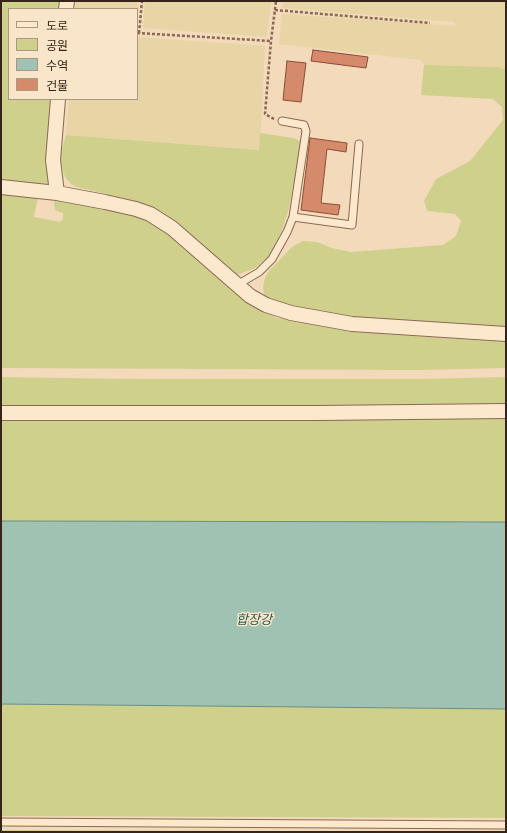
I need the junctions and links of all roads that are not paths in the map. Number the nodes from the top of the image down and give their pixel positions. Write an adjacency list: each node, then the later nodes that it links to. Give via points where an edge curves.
1 (58, 100): 5 (street, via 53,160)
2 (282, 121): 6 (lane, via 304,125 306,132)
3 (359, 144): 6 (lane, via 352,225)
4 (1, 187): 5 (street)
5 (57, 193): 7 (street, via 150,214 172,228)
6 (293, 217): 7 (lane, via 272,259 259,272)
7 (237, 286): 8 (street, via 266,306 352,324)
8 (506, 334)
9 (506, 411): 10 (street)
10 (1, 413)
11 (1, 822): 12 (lane)
12 (506, 825)

